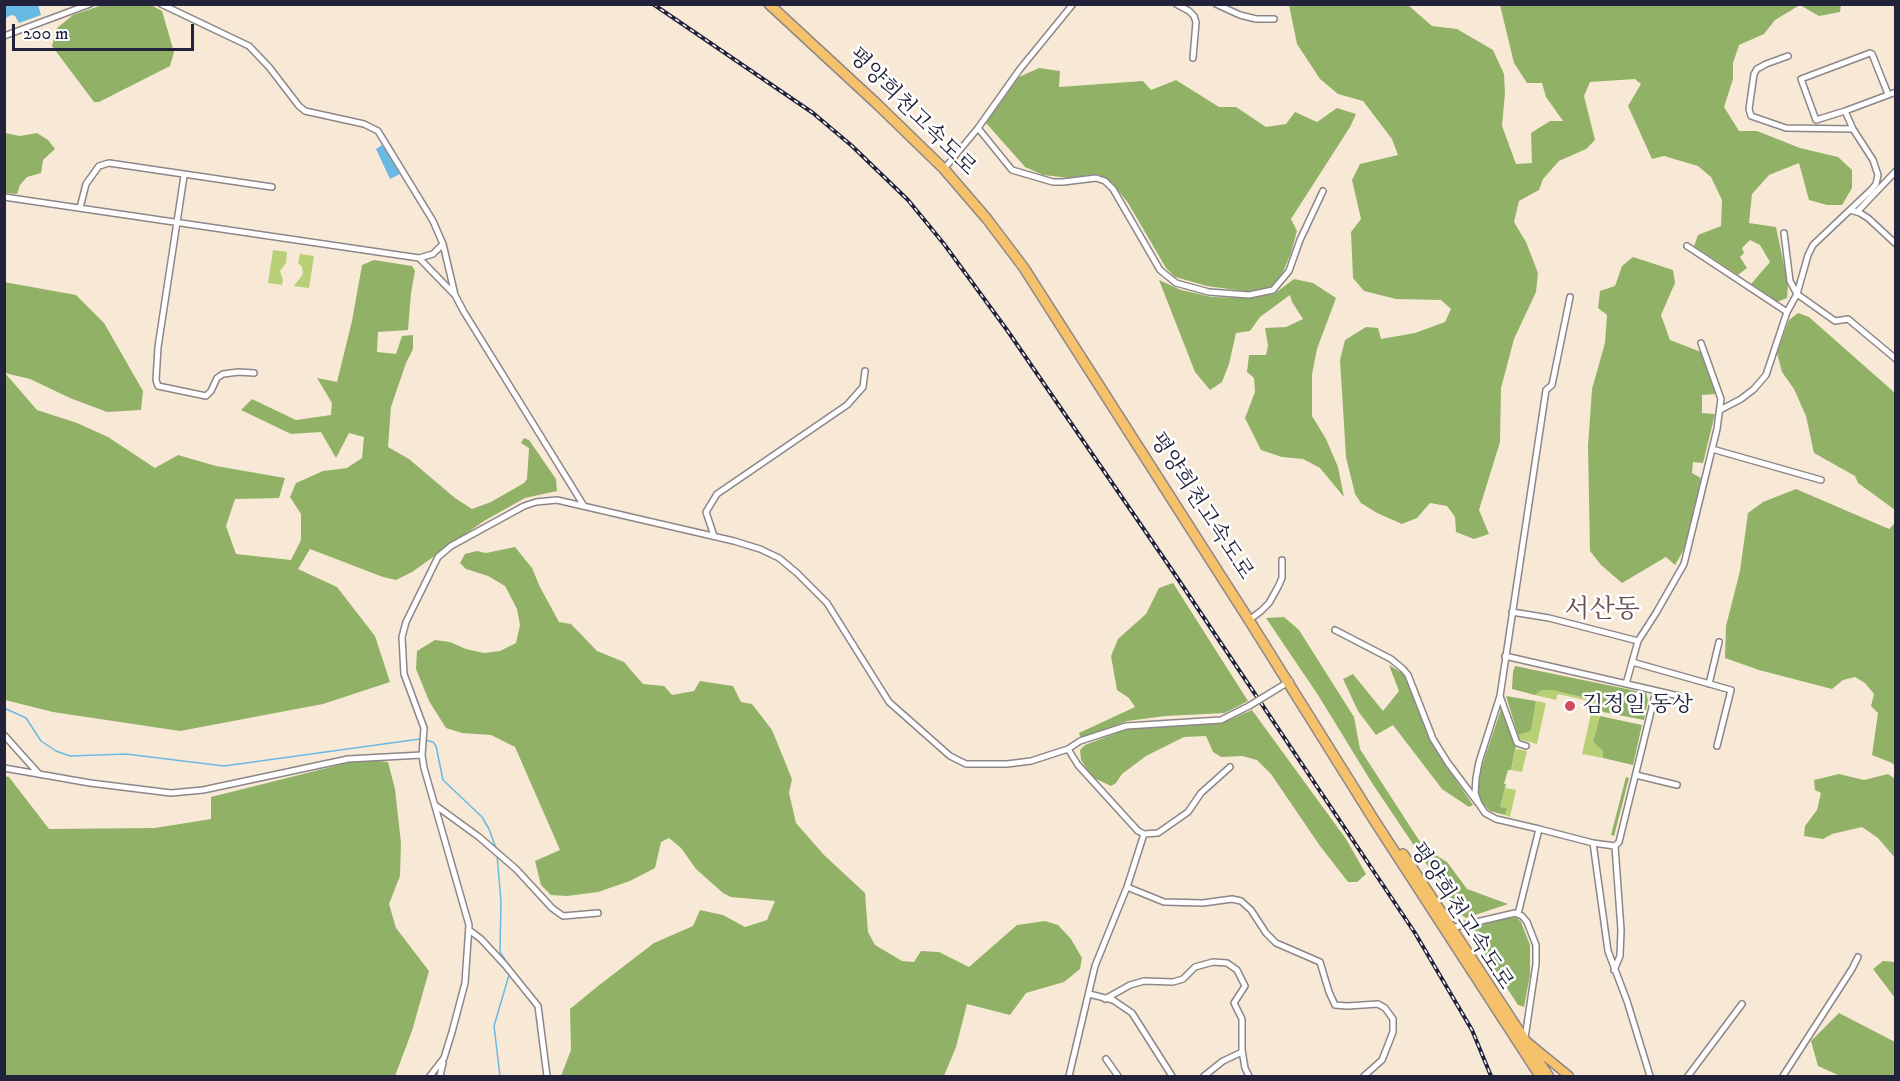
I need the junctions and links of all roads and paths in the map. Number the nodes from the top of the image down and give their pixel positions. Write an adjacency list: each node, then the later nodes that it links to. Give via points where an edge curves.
1 (90, 4): 9 (street)
2 (161, 4): 27 (street, via 249,46 305,111 364,124 378,131)
3 (769, 4): 17 (highway, 평양희천고속도로)
4 (774, 4): 17 (highway, 평양희천고속도로)
5 (1073, 4): 15 (street)
6 (1176, 4): 11 (street, via 1190,11 1196,22)
7 (1216, 4): 8 (street, via 1240,15)
8 (1274, 19)
9 (4, 36)
10 (1788, 56): 16 (street, via 1757,69 1751,116 1786,128)
11 (1192, 58)
12 (1896, 92): 13 (street)
13 (1887, 94): 14 (street); 14 (street, via 1870,53 1801,79 1816,120)
14 (1845, 111): 16 (street)
15 (978, 128): 17 (street); 21 (street, via 1012,170 1053,182 1096,178 1105,181 1160,270 1176,283 1209,292 1249,295 1274,290 1289,271)
16 (1853, 129): 24 (street, via 1873,160 1878,176)
17 (945, 167): 46 (highway, 평양희천고속도로, via 1024,268)
18 (1896, 171): 24 (street)
19 (184, 176): 20 (street); 23 (street, via 103,164 86,184); 25 (street)
20 (272, 187)
21 (1323, 191)
22 (4, 197): 23 (street)
23 (80, 208): 25 (street)
24 (1853, 211): 28 (street, via 1868,218); 31 (street, via 1813,245)
25 (176, 223): 30 (street); 38 (street, via 158,347 158,386 206,396 223,374)
26 (1785, 233): 31 (street, via 1790,281)
27 (443, 244): 30 (street, via 434,254); 32 (street)
28 (1896, 244)
29 (1687, 246): 34 (street)
30 (418, 258): 32 (street)
31 (1797, 294): 34 (street); 36 (street, via 1835,321 1848,318)
32 (455, 295): 42 (street)
33 (1570, 297): 45 (street, via 1552,385 1546,390)
34 (1787, 312): 39 (street, via 1766,375 1748,394)
35 (1701, 343): 39 (street, via 1719,388)
36 (1896, 359)
37 (865, 371): 43 (street, via 863,387 847,405 717,494 706,512)
38 (254, 374)
39 (1720, 410): 40 (street)
40 (1712, 449): 41 (street); 48 (street, via 1684,564)
41 (1821, 480)
42 (584, 506): 43 (street); 62 (street, via 557,500 536,501 451,546 438,557 402,637 404,674 424,728)
43 (714, 536): 61 (street, via 760,549 797,573 827,603 889,702 950,756 966,764 1007,764)
44 (1282, 560): 46 (street, via 1278,587 1269,603)
45 (1512, 612): 48 (street); 50 (street)
46 (1250, 619): 52 (highway, 평양희천고속도로)
47 (1335, 630): 68 (street, via 1391,659 1408,675 1433,739)
48 (1638, 641): 51 (street)
49 (1719, 642): 54 (street)
50 (1505, 656): 53 (street); 56 (street)
51 (1632, 662): 53 (street); 54 (street)
52 (1289, 681): 61 (street, bridge, via 1221,720 1126,726 1080,741); 77 (highway, 평양희천고속도로); 98 (highway, 평양희천고속도로)
53 (1626, 684): 55 (street)
54 (1709, 684): 60 (street, via 1731,690)
55 (1656, 691): 57 (street); 66 (street)
56 (1500, 696): 59 (street, via 1517,743); 68 (street, via 1479,762 1475,793)
57 (1679, 696)
58 (4, 735): 65 (street)
59 (1526, 746)
60 (1717, 746)
61 (1068, 749): 71 (street, via 1078,765)
62 (422, 755): 65 (street, via 348,759 181,793); 69 (street)
63 (1230, 767): 71 (street, via 1201,793 1188,812 1158,833)
64 (4, 768): 65 (street)
65 (40, 774)
66 (1635, 775): 67 (street); 73 (street)
67 (1677, 784)
68 (1479, 804): 70 (street, via 1496,819)
69 (435, 805): 75 (street, via 479,837 562,916); 78 (street)
70 (1539, 829): 72 (street); 76 (street)
71 (1144, 834): 74 (street)
72 (1593, 843): 73 (street); 80 (street)
73 (1615, 846): 80 (street, via 1621,930 1620,956)
74 (1127, 887): 81 (street, via 1095,966); 97 (street, via 1164,902 1241,901 1276,944 1320,962 1335,1005 1378,1004 1385,1008 1392,1019 1393,1032 1382,1060)
75 (598, 913)
76 (1518, 914): 77 (street); 84 (street, via 1527,922 1536,945)
77 (1451, 928): 84 (highway, 평양희천고속도로)
78 (470, 930): 86 (street, via 465,982); 91 (street, via 538,1006)
79 (1858, 957): 88 (street)
80 (1614, 970): 101 (street)
81 (1089, 994): 82 (street); 92 (street)
82 (1105, 999): 85 (street, via 1137,983 1173,982 1184,979 1195,967 1227,963 1237,970 1245,986 1234,1003 1242,1019); 94 (street, via 1132,1013)
83 (1742, 1004): 102 (street)
84 (1525, 1040): 99 (main road); 100 (main road)
85 (1242, 1052): 95 (street); 96 (street)
86 (444, 1058): 89 (street); 90 (street)
87 (1106, 1059): 93 (street)
88 (1784, 1076)
89 (430, 1077)
90 (440, 1077)
91 (548, 1077)
92 (1069, 1077)
93 (1118, 1077)
94 (1172, 1077)
95 (1204, 1077)
96 (1249, 1077)
97 (1364, 1077)
98 (1540, 1077)
99 (1548, 1077)
100 (1569, 1077)
101 (1650, 1077)
102 (1688, 1077)

